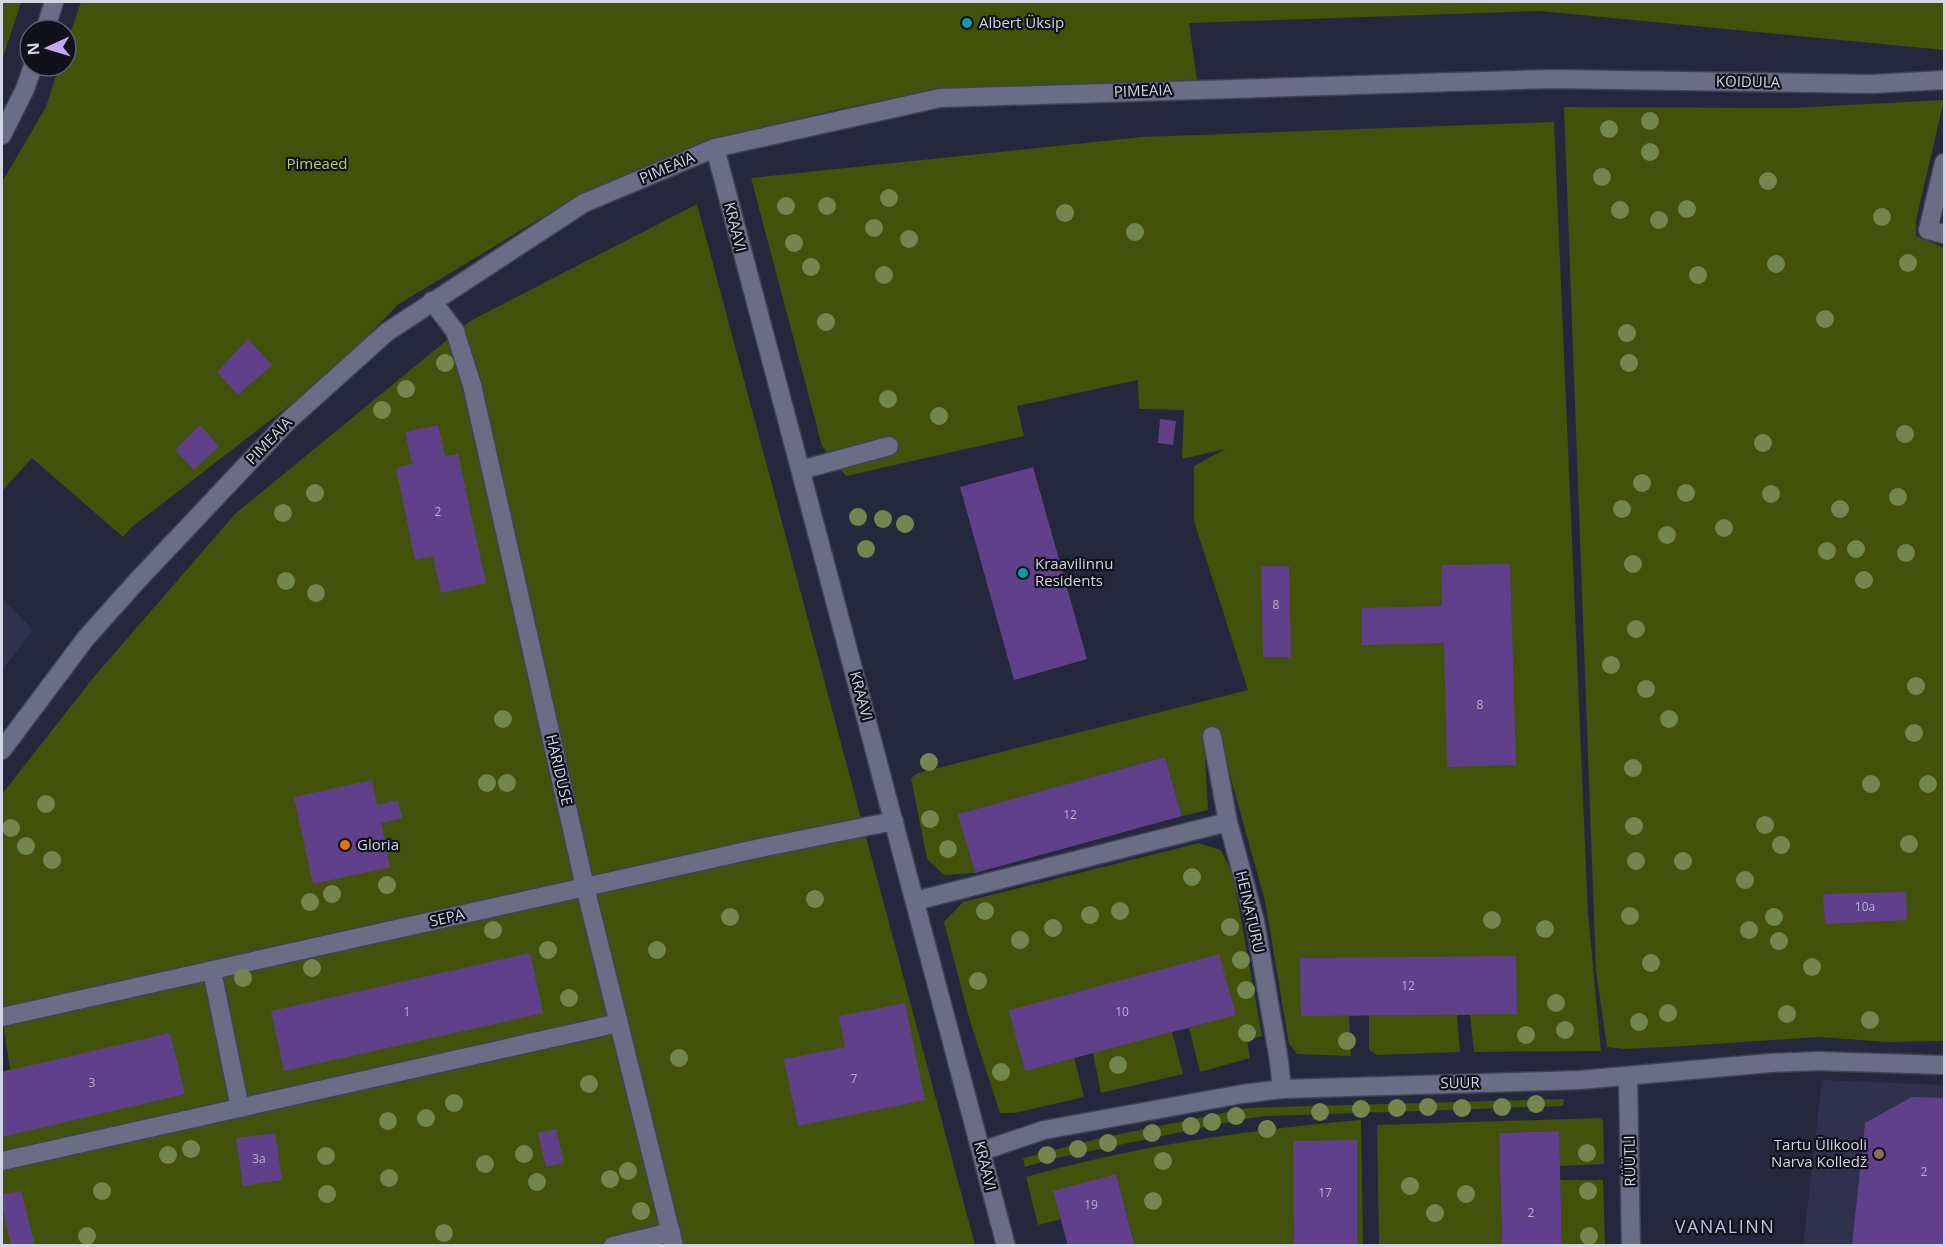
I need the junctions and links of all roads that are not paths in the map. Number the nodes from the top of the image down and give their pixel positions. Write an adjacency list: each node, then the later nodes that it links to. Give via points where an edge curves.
1 (54, 2): 2 (street)
2 (49, 18)
3 (29, 78): 6 (street)
4 (1552, 79): 5 (street, KOIDULA, via 1870,84); 7 (street, PIMEAIA, via 940,98)
5 (1944, 80)
6 (2, 135)
7 (715, 148): 10 (street, PIMEAIA, via 584,203); 12 (street, KRAAVI)
8 (1944, 163): 9 (street, via 1928,230)
9 (1944, 234)
10 (432, 301): 14 (street, PIMEAIA, via 387,332 288,421 86,638); 17 (street, HARIDUSE, via 455,332 472,385)
11 (889, 446): 12 (street)
12 (801, 470): 15 (street, KRAAVI)
13 (1212, 736): 16 (street, HEINATURU)
14 (2, 750)
15 (894, 821): 17 (street, SEPA); 18 (street, KRAAVI)
16 (1228, 822): 18 (street); 24 (street, HEINATURU, via 1255,921)
17 (585, 886): 19 (street, SEPA); 21 (street, HARIDUSE)
18 (915, 901): 26 (street, KRAAVI)
19 (212, 971): 20 (street, SEPA); 25 (street)
20 (2, 1017)
21 (619, 1023): 25 (street); 28 (street, HARIDUSE)
22 (1944, 1065): 23 (street, SUUR, via 1818,1061)
23 (1628, 1077): 24 (street, SUUR); 31 (street, RÜÜTLI)
24 (1282, 1089): 26 (street, SUUR, via 1044,1130)
25 (240, 1108): 27 (street)
26 (982, 1151): 30 (street, KRAAVI)
27 (2, 1161)
28 (673, 1239): 29 (street)
29 (613, 1245)
30 (1006, 1245)
31 (1631, 1245)

